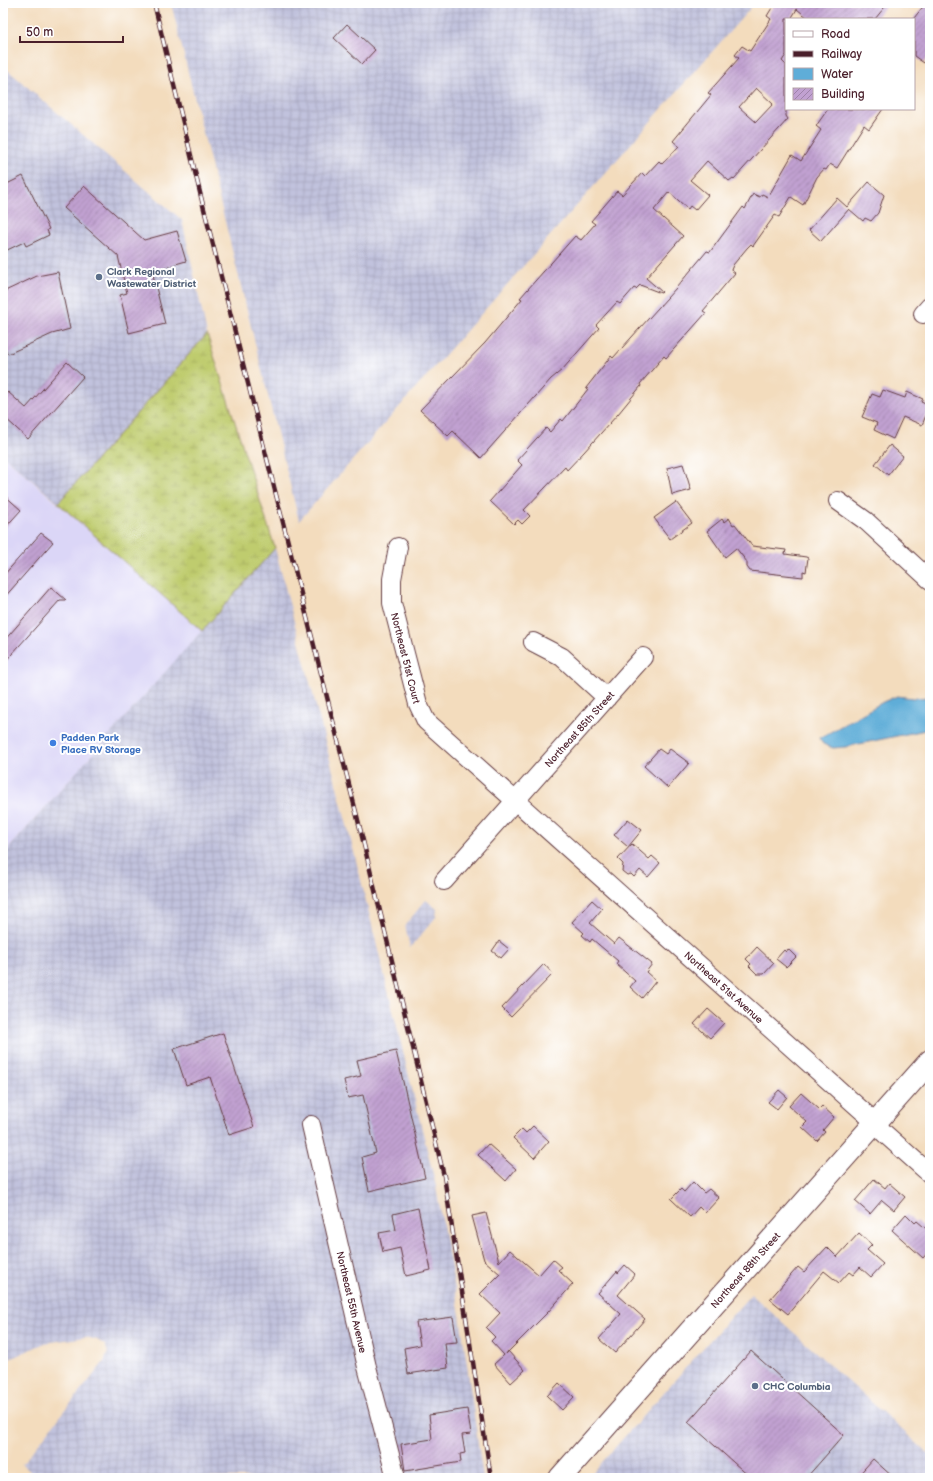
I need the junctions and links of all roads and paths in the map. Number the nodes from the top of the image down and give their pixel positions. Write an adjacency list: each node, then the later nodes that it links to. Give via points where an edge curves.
1 (838, 501): 3 (street, via 866,521)
2 (398, 547): 7 (street, Northeast 51st Court, via 392,579 392,603 420,712 431,727)
3 (930, 580)
4 (533, 642): 6 (street, via 562,657)
5 (643, 657): 6 (street, Northeast 85th Street)
6 (607, 698): 7 (street, Northeast 85th Street)
7 (514, 802): 8 (street, Northeast 85th Street); 10 (street, Northeast 51st Avenue)
8 (444, 882)
9 (930, 1061): 10 (main road, Northeast 88th Street)
10 (876, 1122): 12 (street, Northeast 51st Avenue, via 884,1133); 14 (main road, Northeast 88th Street)
11 (311, 1125): 13 (street, Northeast 55th Avenue, via 367,1367)
12 (930, 1174)
13 (396, 1478)
14 (560, 1478)

